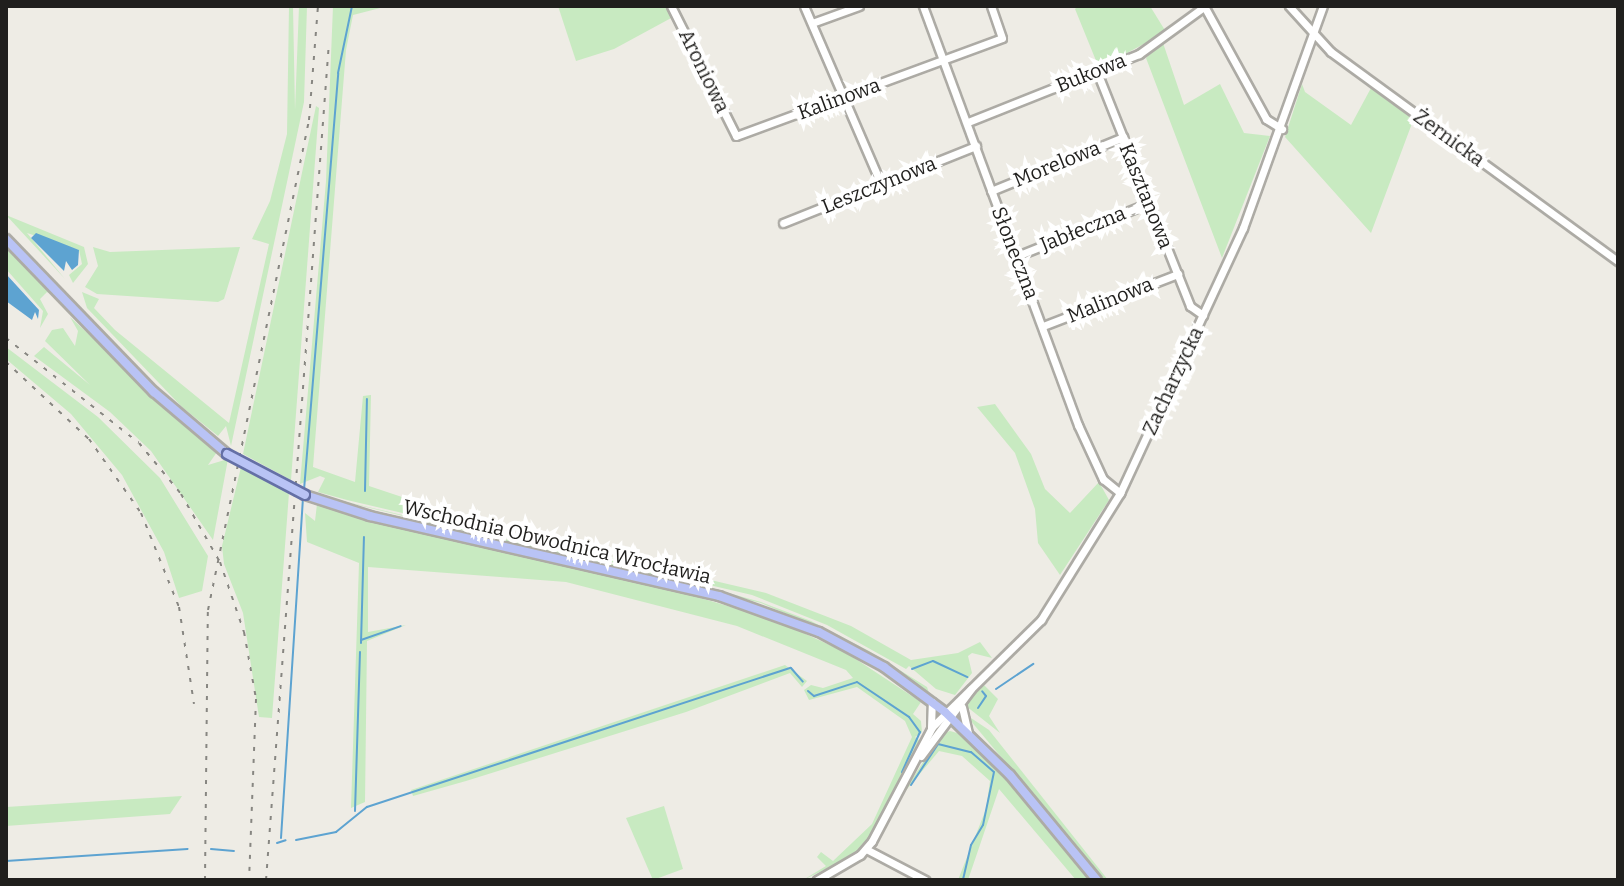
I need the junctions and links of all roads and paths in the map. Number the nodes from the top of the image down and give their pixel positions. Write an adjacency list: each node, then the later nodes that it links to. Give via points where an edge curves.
1 (671, 6): 16 (street, Aroniowa)
2 (804, 6): 9 (street)
3 (859, 6): 9 (street)
4 (923, 6): 11 (street, Słoneczna)
5 (991, 6): 11 (street, Kalinowa, via 1002,38)
6 (1204, 6): 12 (street, Bukowa, via 1139,54); 15 (street, via 1266,119)
7 (1289, 6): 10 (street, Żernicka)
8 (1323, 6): 10 (street, Zacharzycka)
9 (812, 23): 13 (street)
10 (1315, 39): 15 (street, Zacharzycka); 25 (street, Żernicka)
11 (942, 62): 13 (street, Kalinowa); 14 (street, Słoneczna)
12 (1097, 72): 14 (street, Bukowa); 17 (street, Kasztanowa)
13 (844, 97): 16 (street, Kalinowa); 19 (street)
14 (968, 122): 18 (street, Słoneczna)
15 (1282, 129): 27 (street, Zacharzycka)
16 (736, 136)
17 (1123, 137): 20 (street, Morelowa); 21 (street, Kasztanowa)
18 (976, 146): 19 (street, Leszczynowa); 20 (street, Słoneczna)
19 (881, 184): 22 (street, Leszczynowa)
20 (991, 191): 24 (street, Słoneczna)
21 (1149, 203): 24 (street, Jabłeczna); 26 (street, Kasztanowa)
22 (783, 223)
23 (6, 239): 31 (main road, Wschodnia Obwodnica Wrocławia, bridge, via 164,403 227,454 305,495 370,516 754,606 850,647)
24 (1017, 256): 28 (street, Słoneczna)
25 (1618, 261)
26 (1178, 274): 27 (street, Kasztanowa, via 1190,306); 28 (street, Malinowa)
27 (1203, 315): 29 (street, Zacharzycka)
28 (1043, 326): 29 (street, Słoneczna, via 1099,472)
29 (1120, 493): 30 (street, Zacharzycka, via 1041,620)
30 (971, 689): 32 (street, Zacharzycka); 33 (street, Zacharzycka)
31 (932, 702): 33 (main road, Wschodnia Obwodnica Wrocławia); 34 (street)
32 (962, 707): 33 (street, Zacharzycka); 36 (street)
33 (948, 715): 34 (street, Zacharzycka); 35 (street, Zacharzycka); 36 (main road, Wschodnia Obwodnica Wrocławia)
34 (931, 729): 37 (street, Zacharzycka)
35 (941, 732): 36 (street); 37 (street, Zacharzycka)
36 (968, 733): 41 (main road, Wschodnia Obwodnica Wrocławia)
37 (919, 758): 38 (street, Zacharzycka)
38 (866, 849): 39 (street); 40 (street)
39 (817, 880)
40 (925, 880)
41 (1097, 880)

